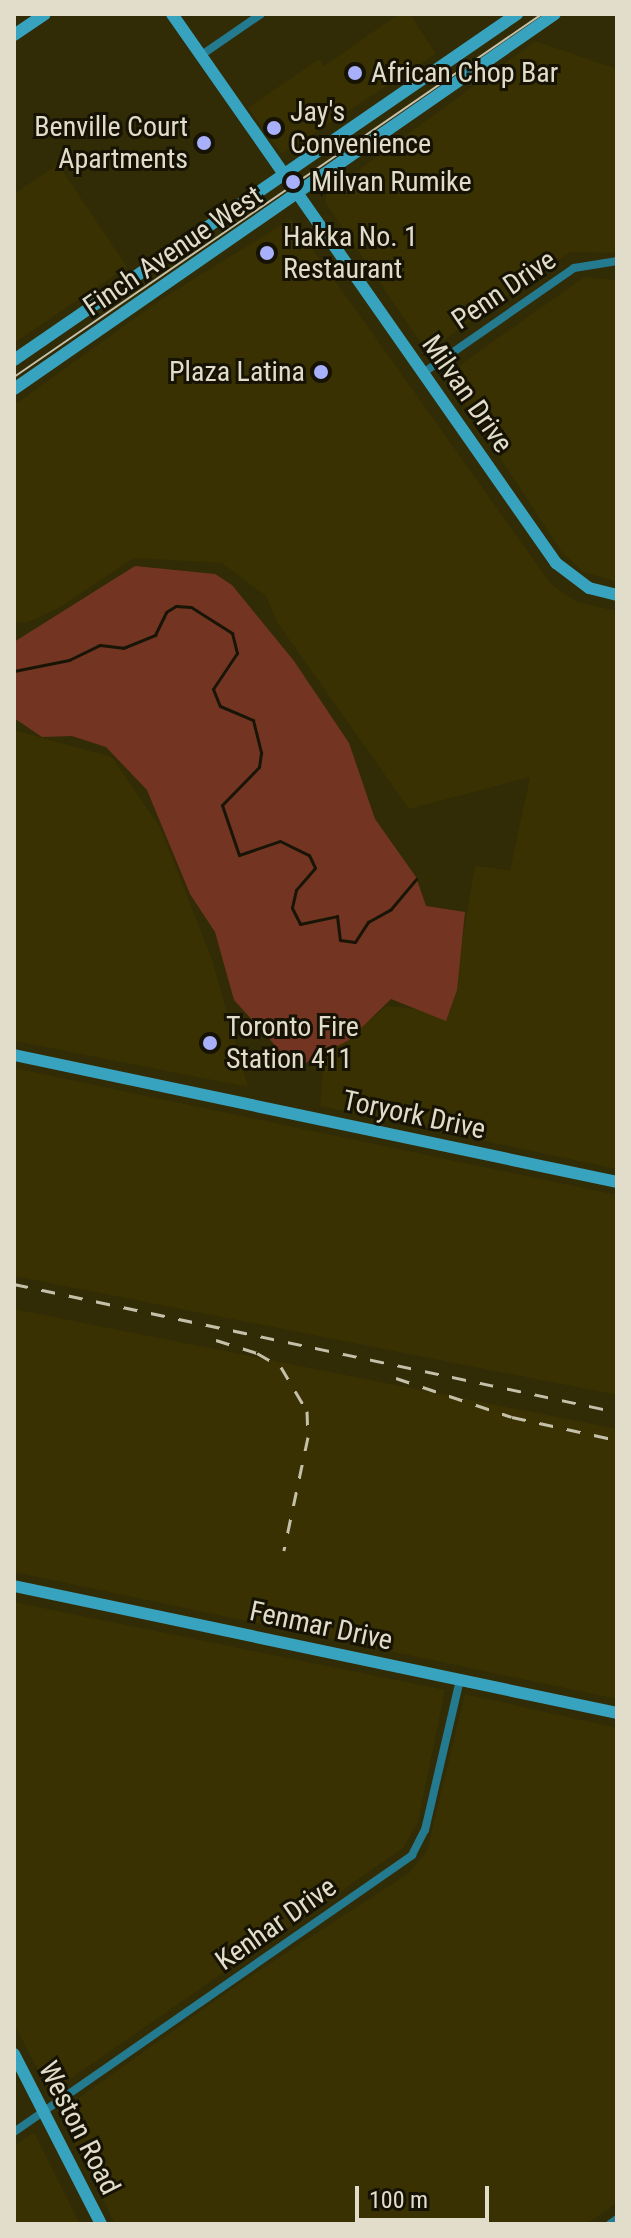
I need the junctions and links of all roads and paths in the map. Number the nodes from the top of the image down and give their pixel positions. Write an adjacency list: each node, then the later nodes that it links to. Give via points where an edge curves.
1 (45, 14): 6 (street)
2 (172, 14): 7 (street, Milvan Drive)
3 (261, 14): 7 (street)
4 (517, 14): 8 (street, Finch Avenue West)
5 (555, 14): 9 (street, Finch Avenue West)
6 (14, 35)
7 (200, 56): 8 (street, Milvan Drive)
8 (282, 174): 9 (street, Milvan Drive); 11 (street, Finch Avenue West)
9 (298, 195): 12 (street, Milvan Drive); 13 (street, Finch Avenue West)
10 (617, 261): 12 (street, Penn Drive, via 574,268)
11 (14, 360)
12 (423, 373): 14 (street, Milvan Drive, via 556,563 589,588)
13 (14, 389)
14 (617, 595)
15 (14, 1055): 16 (street, Toryork Drive)
16 (617, 1182)
17 (14, 1586): 18 (street, Fenmar Drive)
18 (460, 1679): 19 (street, Fenmar Drive); 21 (street, Kenhar Drive, via 425,1830 412,1855)
19 (617, 1713)
20 (14, 2054): 21 (street, Weston Road)
21 (43, 2111): 22 (street, Kenhar Drive); 24 (street, Weston Road)
22 (14, 2132)
23 (617, 2219): 25 (street)
24 (101, 2224)
25 (610, 2224)

